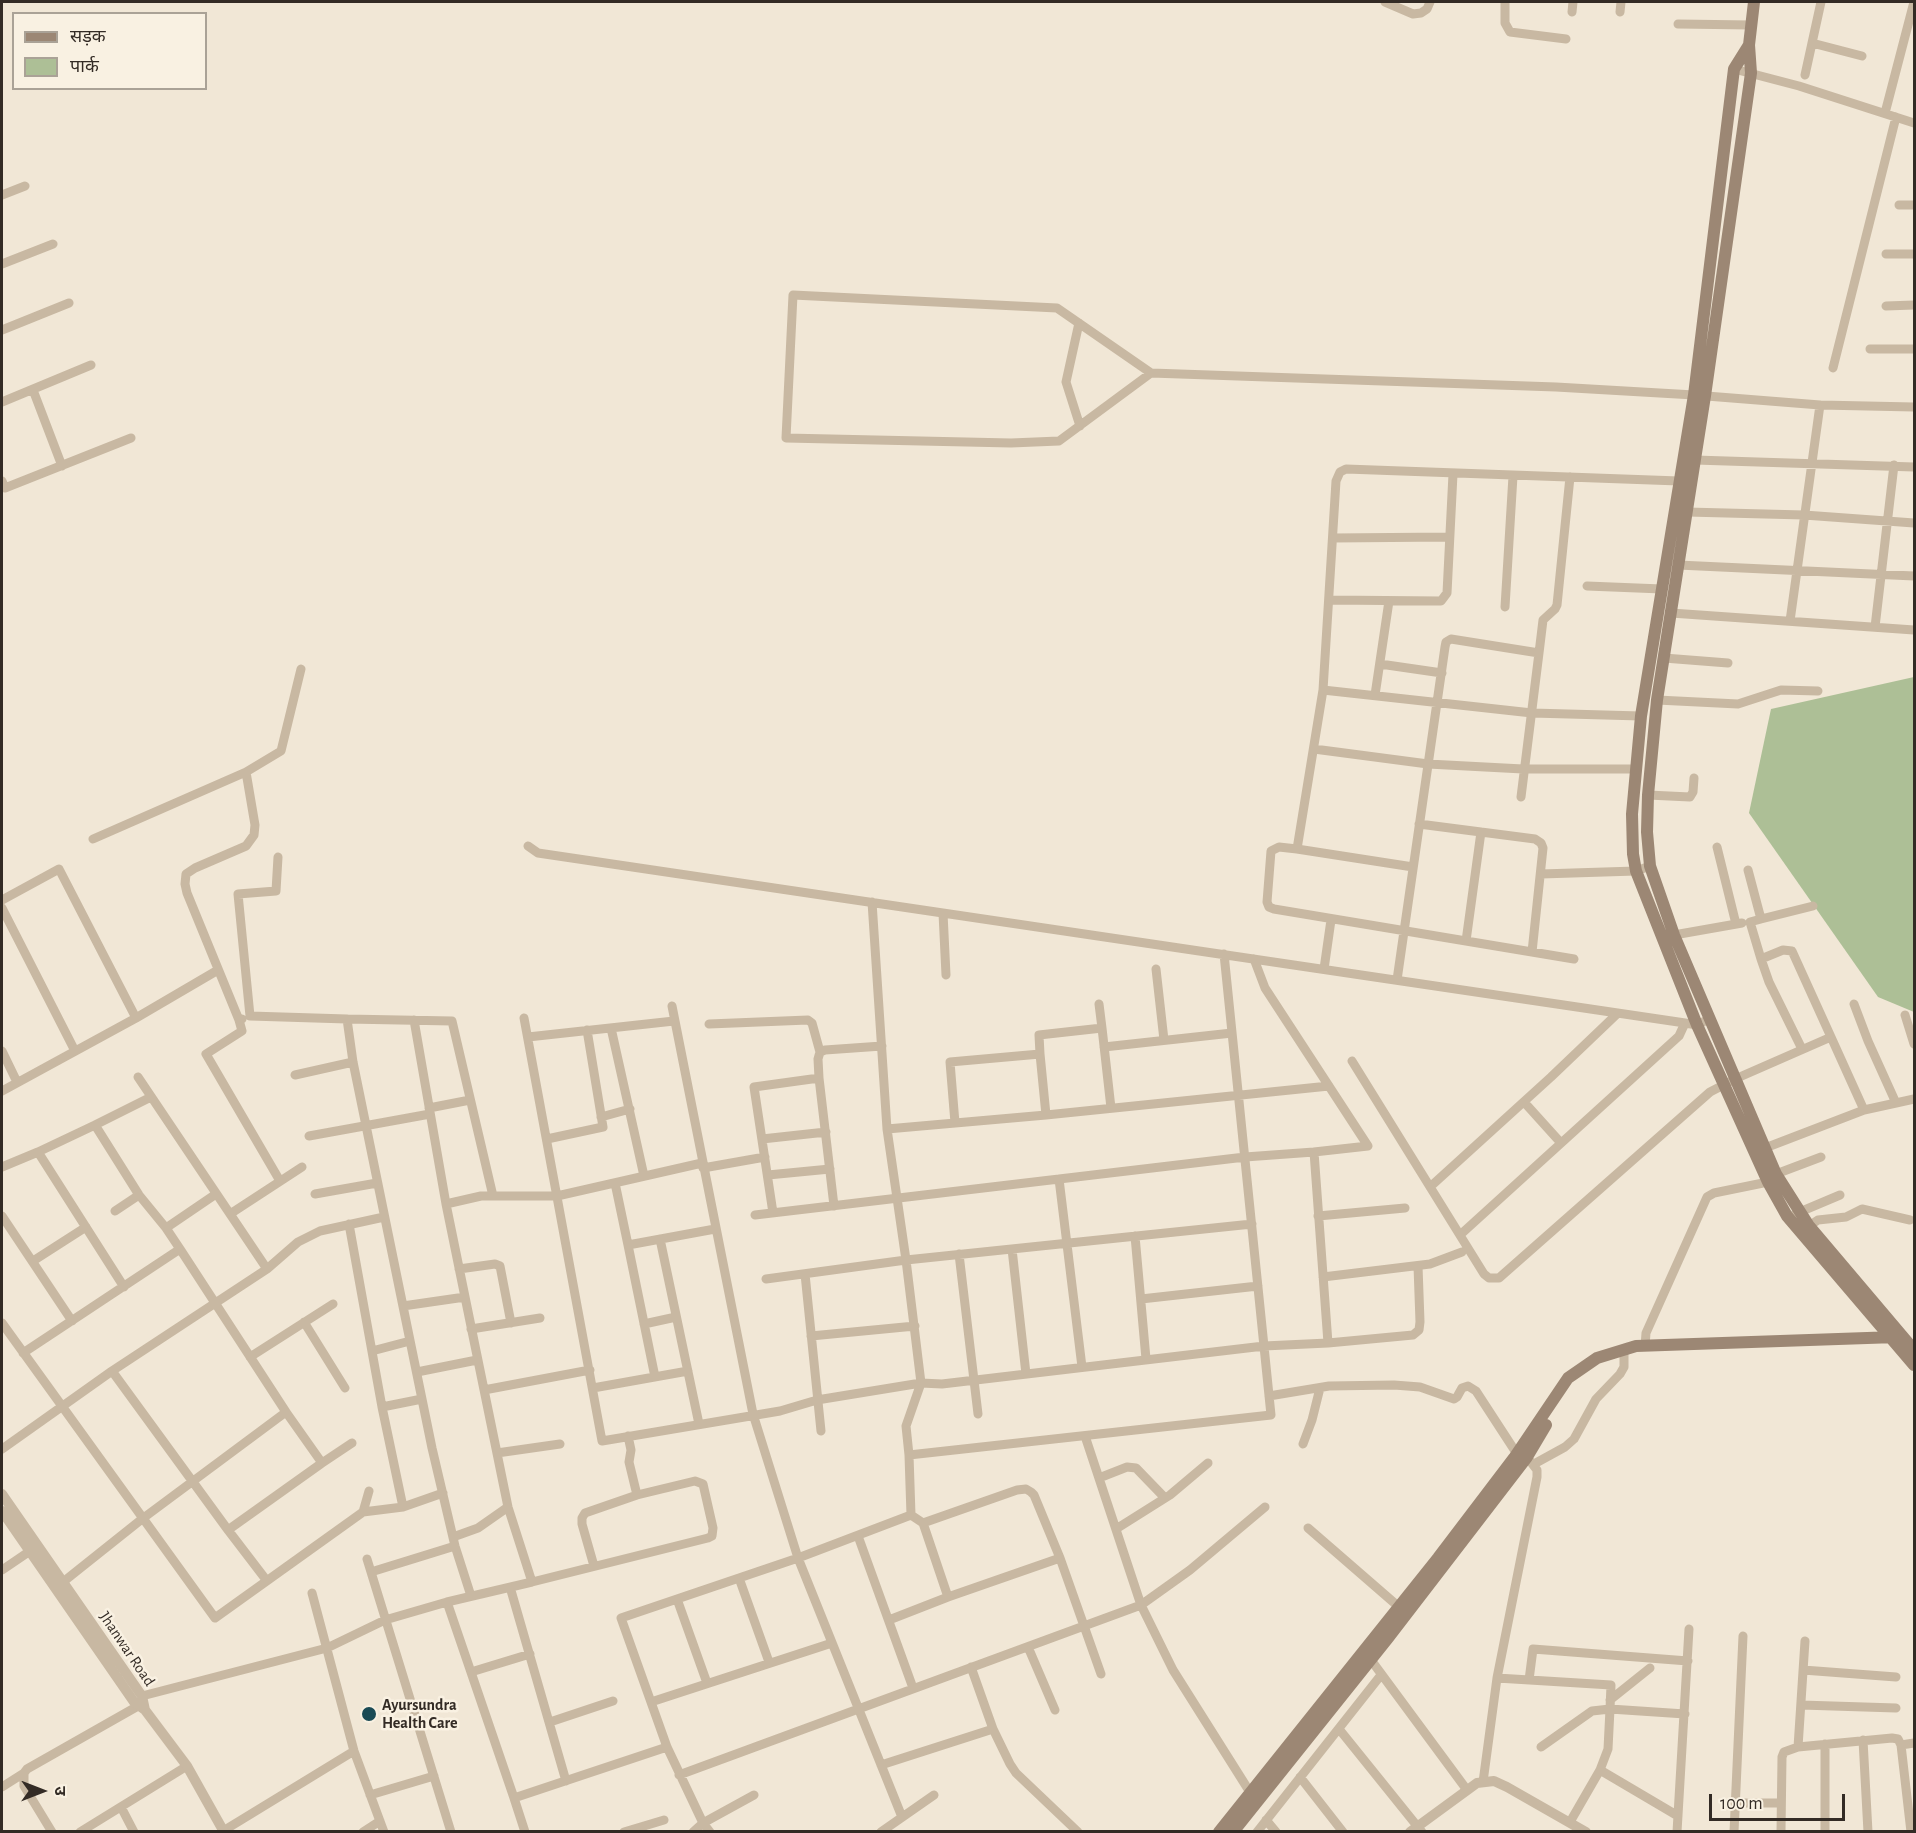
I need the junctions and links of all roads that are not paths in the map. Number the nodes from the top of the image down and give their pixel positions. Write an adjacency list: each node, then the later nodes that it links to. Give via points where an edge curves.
1 (1385, 2): 2 (street, via 1413,14 1427,9)
2 (1430, 2)
3 (1505, 2): 13 (street, via 1505,23 1510,32)
4 (1574, 2): 9 (street)
5 (1621, 2): 10 (street)
6 (1754, 2): 12 (main road)
7 (1821, 2): 14 (street)
8 (1914, 2): 20 (street)
9 (1572, 12)
10 (1620, 12)
11 (1678, 24): 12 (street)
12 (1751, 25): 15 (main road)
13 (1566, 39)
14 (1812, 43): 16 (street); 19 (street)
15 (1749, 45): 17 (main road); 18 (main road)
16 (1862, 56)
17 (1734, 69): 18 (street); 42 (main road)
18 (1751, 73): 20 (street); 42 (main road)
19 (1805, 75)
20 (1885, 113): 21 (street)
21 (1896, 117): 22 (street); 39 (street)
22 (1914, 123)
23 (25, 186): 24 (street)
24 (2, 195)
25 (1899, 205): 26 (street)
26 (1914, 206)
27 (53, 244): 30 (street)
28 (1886, 254): 29 (street)
29 (1914, 254)
30 (2, 264)
31 (69, 303): 35 (street)
32 (1914, 305): 33 (street)
33 (1886, 306)
34 (1079, 323): 40 (street); 46 (street, via 1066,382); 46 (street, via 1057,308 793,296 786,438 1011,443 1059,441)
35 (2, 330)
36 (1914, 349): 37 (street)
37 (1870, 350)
38 (91, 365): 41 (street)
39 (1833, 368)
40 (1151, 373): 42 (street); 46 (street)
41 (33, 390): 43 (street); 51 (street)
42 (1700, 395): 44 (street); 48 (main road); 56 (main road)
43 (2, 402)
44 (1820, 405): 45 (street); 49 (street)
45 (1914, 407)
46 (1080, 426)
47 (131, 438): 51 (street)
48 (1695, 460): 49 (street); 58 (main road)
49 (1811, 463): 50 (street); 59 (street)
50 (1894, 465): 52 (street); 60 (street)
51 (62, 466): 57 (street, via 5,488)
52 (1914, 467)
53 (1453, 474): 54 (street); 62 (street); 63 (street, via 1346,469 1340,472 1336,481)
54 (1513, 476): 55 (street); 72 (street)
55 (1570, 477): 56 (street); 77 (street, via 1557,605 1543,620)
56 (1679, 480): 69 (main road)
57 (2, 481)
58 (1687, 512): 59 (street); 64 (main road)
59 (1804, 515): 60 (street); 65 (street)
60 (1888, 521): 61 (street); 66 (street)
61 (1914, 523)
62 (1449, 537): 63 (street); 71 (street, via 1447,592 1441,601)
63 (1333, 538): 70 (street)
64 (1678, 565): 65 (street); 73 (main road)
65 (1797, 570): 66 (street); 74 (street)
66 (1882, 574): 67 (street); 75 (street)
67 (1914, 576)
68 (1587, 586): 69 (street)
69 (1662, 589): 89 (main road)
70 (1329, 600): 71 (street); 83 (street)
71 (1389, 601): 80 (street)
72 (1505, 608)
73 (1671, 613): 74 (street); 78 (main road)
74 (1790, 621): 75 (street)
75 (1875, 627): 76 (street)
76 (1914, 630)
77 (1539, 652): 82 (street, via 1451,639 1446,642); 88 (street)
78 (1664, 658): 79 (street); 86 (main road)
79 (1728, 663)
80 (1380, 664): 82 (street); 85 (street)
81 (301, 669): 94 (street, via 281,751)
82 (1442, 673): 87 (street)
83 (1323, 690): 85 (street); 90 (street)
84 (1818, 691): 86 (street, via 1780,690 1738,704)
85 (1375, 695): 87 (street)
86 (1657, 700): 96 (main road)
87 (1438, 702): 88 (street); 91 (street)
88 (1532, 713): 89 (street); 92 (street)
89 (1641, 716): 93 (main road)
90 (1314, 749): 91 (street); 103 (street)
91 (1428, 764): 92 (street); 98 (street)
92 (1523, 769): 93 (street); 97 (street)
93 (1635, 769): 108 (main road, via 1632,835)
94 (246, 772): 100 (street); 129 (street, via 254,835 246,846 186,874 185,884)
95 (1694, 778): 96 (street, via 1690,797)
96 (1648, 795): 105 (main road)
97 (1521, 797)
98 (1419, 824): 99 (street); 106 (street)
99 (1481, 832): 109 (street, via 1541,843); 121 (street)
100 (93, 839)
101 (528, 846): 111 (street, via 538,853)
102 (1717, 847): 118 (street)
103 (1297, 849): 106 (street); 116 (street, via 1279,846 1271,851 1269,907)
104 (278, 857): 137 (street, via 276,891 238,894)
105 (1650, 866): 108 (street); 120 (main road)
106 (1413, 867): 119 (street)
107 (1748, 870): 115 (street)
108 (1636, 872): 109 (street); 146 (main road)
109 (1540, 874): 122 (street)
110 (2, 900): 138 (street, via 59,869)
111 (872, 902): 114 (street); 155 (street)
112 (1813, 906): 115 (street)
113 (2, 908): 158 (street)
114 (943, 913): 123 (street); 130 (street)
115 (1761, 919): 117 (street)
116 (1331, 920): 119 (street); 128 (street)
117 (1750, 922): 118 (street); 126 (street)
118 (1736, 924): 120 (street)
119 (1404, 930): 121 (street); 131 (street)
120 (1674, 936): 141 (main road)
121 (1466, 941): 122 (street)
122 (1532, 952): 125 (street)
123 (1224, 954): 124 (street); 150 (street)
124 (1254, 959): 128 (street); 170 (street, via 1265,988)
125 (1574, 959)
126 (1761, 959): 152 (street, via 1792,951); 157 (street)
127 (1156, 969): 153 (street)
128 (1324, 969): 131 (street)
129 (218, 970): 138 (street); 142 (street)
130 (946, 975)
131 (1396, 980): 135 (street)
132 (1100, 1004): 148 (street)
133 (1854, 1004): 177 (street)
134 (672, 1006): 144 (street)
135 (1618, 1013): 146 (street); 176 (street)
136 (1905, 1015): 154 (street)
137 (250, 1016): 140 (street); 142 (street)
138 (136, 1018): 158 (street)
139 (524, 1018): 151 (street)
140 (347, 1019): 143 (street); 163 (street)
141 (1709, 1019): 146 (street); 167 (main road)
142 (239, 1020): 207 (street, via 242,1031 206,1054)
143 (414, 1020): 175 (street, via 452,1021); 181 (street)
144 (674, 1021): 147 (street); 199 (street)
145 (710, 1024): 160 (street, via 808,1020)
146 (1691, 1024): 169 (main road); 192 (street)
147 (611, 1028): 149 (street); 179 (street)
148 (1102, 1028): 156 (street); 161 (street, via 1039,1035)
149 (587, 1030): 151 (street); 183 (street)
150 (1232, 1033): 153 (street); 172 (street)
151 (528, 1036): 190 (street)
152 (1832, 1037): 157 (street); 180 (street)
153 (1164, 1040): 156 (street)
154 (1914, 1044)
155 (882, 1046): 160 (street); 187 (street)
156 (1104, 1047): 178 (street)
157 (1802, 1049): 167 (street)
158 (75, 1050): 168 (street)
159 (2, 1051): 168 (street)
160 (820, 1052): 166 (street)
161 (1040, 1054): 182 (street); 184 (street, via 950,1062)
162 (1352, 1060): 210 (street)
163 (353, 1062): 164 (street); 186 (street)
164 (295, 1075)
165 (138, 1077): 173 (street)
166 (819, 1077): 188 (street); 191 (street, via 754,1087)
167 (1735, 1079): 169 (street); 193 (main road)
168 (17, 1082): 171 (street)
169 (1723, 1084): 205 (main road); 237 (street, via 1498,1278 1484,1275)
170 (1329, 1086): 172 (street); 195 (street, via 1368,1146)
171 (2, 1091)
172 (1238, 1094): 178 (street); 197 (street)
173 (151, 1097): 185 (street); 211 (street)
174 (1914, 1099): 177 (street)
175 (470, 1100): 181 (street); 215 (street)
176 (1524, 1102): 192 (street); 210 (street)
177 (1896, 1103): 180 (street)
178 (1111, 1108): 182 (street)
179 (630, 1109): 183 (street); 204 (street)
180 (1864, 1110): 193 (street)
181 (429, 1111): 186 (street); 218 (street)
182 (1046, 1115): 184 (street)
183 (601, 1117): 190 (street, via 603,1127)
184 (956, 1124): 187 (street)
185 (95, 1125): 194 (street); 213 (street)
186 (366, 1125): 189 (street); 208 (street)
187 (887, 1130): 217 (street)
188 (826, 1132): 191 (street); 202 (street)
189 (309, 1136)
190 (546, 1138): 216 (street)
191 (762, 1139): 196 (street)
192 (1561, 1143): 237 (street)
193 (1765, 1148): 205 (main road)
194 (38, 1152): 200 (street); 234 (street)
195 (1314, 1152): 197 (street); 227 (street)
196 (765, 1157): 199 (street); 203 (street)
197 (1245, 1157): 206 (street); 232 (street)
198 (1821, 1157): 205 (street)
199 (703, 1166): 204 (street); 236 (street)
200 (2, 1167)
201 (302, 1167): 207 (street)
202 (830, 1169): 203 (street); 219 (street)
203 (768, 1175): 222 (street)
204 (644, 1176): 209 (street)
205 (1772, 1178): 223 (main road); 228 (main road); 275 (street, via 1707,1197 1646,1333)
206 (1059, 1179): 217 (street); 240 (street)
207 (280, 1181): 224 (street)
208 (377, 1183): 212 (street); 229 (street)
209 (615, 1183): 216 (street); 241 (street)
210 (1430, 1187): 237 (street)
211 (216, 1194): 224 (street); 235 (street)
212 (315, 1194)
213 (139, 1195): 221 (street); 235 (street)
214 (1840, 1195): 223 (street)
215 (493, 1196): 216 (street); 218 (street)
216 (557, 1196): 285 (street)
217 (897, 1198): 219 (street); 246 (street)
218 (446, 1204): 250 (street)
219 (834, 1206): 222 (street)
220 (1405, 1208): 227 (street)
221 (115, 1211)
222 (774, 1213): 225 (street)
223 (1800, 1213): 228 (street); 233 (main road)
224 (230, 1214): 249 (street)
225 (755, 1215)
226 (2, 1216): 247 (street)
227 (1318, 1216): 252 (street)
228 (1787, 1216): 271 (main road)
229 (384, 1217): 231 (street); 260 (street)
230 (1910, 1220): 233 (street, via 1862,1209)
231 (350, 1224): 249 (street, via 320,1231 298,1242); 278 (street)
232 (1252, 1224): 238 (street); 254 (street)
233 (1809, 1226): 271 (main road)
234 (86, 1227): 247 (street); 255 (street)
235 (166, 1228): 242 (street)
236 (715, 1228): 239 (street); 303 (street)
237 (1460, 1235)
238 (1135, 1236): 240 (street); 257 (street)
239 (660, 1239): 241 (street); 261 (street)
240 (1067, 1243): 243 (street); 284 (street)
241 (628, 1245): 267 (street)
242 (180, 1249): 255 (street); 258 (street)
243 (1012, 1249): 245 (street); 289 (street)
244 (1462, 1252): 248 (street)
245 (959, 1254): 246 (street); 291 (street)
246 (906, 1260): 251 (street); 268 (street)
247 (33, 1262): 263 (street)
248 (1418, 1266): 252 (street); 273 (street, via 1419,1330 1413,1335)
249 (267, 1269): 258 (street)
250 (459, 1269): 256 (street); 266 (street, via 500,1266)
251 (804, 1274): 253 (street); 270 (street)
252 (1323, 1277): 273 (street)
253 (766, 1279)
254 (1258, 1286): 257 (street); 274 (street)
255 (124, 1287): 263 (street)
256 (465, 1297): 260 (street); 269 (street)
257 (1141, 1299): 281 (street)
258 (216, 1303): 280 (street); 286 (street)
259 (333, 1304): 264 (street)
260 (403, 1306): 272 (street)
261 (676, 1317): 267 (street); 287 (street)
262 (540, 1318): 266 (street)
263 (72, 1321): 279 (street)
264 (304, 1322): 280 (street); 293 (street)
265 (2, 1323): 279 (street)
266 (511, 1323): 269 (street)
267 (644, 1324): 290 (street)
268 (915, 1326): 270 (street); 292 (street)
269 (471, 1329): 282 (street)
270 (811, 1336): 299 (street)
271 (1897, 1337): 275 (main road); 277 (main road); 283 (main road)
272 (410, 1341): 278 (street); 288 (street)
273 (1328, 1343): 274 (street)
274 (1264, 1346): 281 (street); 297 (street)
275 (1645, 1346): 276 (main road)
276 (1624, 1350): 315 (main road, via 1597,1358 1571,1384); 315 (street, via 1620,1374 1596,1399 1574,1439 1565,1447)
277 (1914, 1350)
278 (372, 1351): 301 (street)
279 (23, 1353): 300 (street)
280 (250, 1357): 302 (street)
281 (1146, 1359): 284 (street)
282 (477, 1360): 288 (street); 296 (street)
283 (1914, 1365)
284 (1082, 1367): 289 (street)
285 (590, 1370): 294 (street); 296 (street)
286 (112, 1371): 300 (street); 319 (street)
287 (688, 1371): 290 (street); 305 (street)
288 (417, 1372): 298 (street)
289 (1026, 1374): 291 (street)
290 (655, 1377): 294 (street)
291 (974, 1380): 292 (street); 304 (street)
292 (921, 1383): 299 (street); 314 (street, via 906,1426)
293 (345, 1388)
294 (593, 1388): 307 (street, via 602,1440)
295 (1320, 1388): 297 (street); 311 (street); 315 (street, via 1402,1385 1454,1399 1465,1386 1473,1388)
296 (484, 1390): 313 (street)
297 (1269, 1396): 308 (street, via 1271,1415)
298 (422, 1399): 301 (street); 321 (street)
299 (818, 1400): 303 (street); 306 (street)
300 (62, 1406): 312 (street); 331 (street)
301 (382, 1407): 325 (street)
302 (286, 1412): 316 (street); 319 (street)
303 (753, 1414): 305 (street); 339 (street)
304 (978, 1414)
305 (699, 1424): 307 (street)
306 (821, 1431)
307 (628, 1436): 323 (street)
308 (1085, 1436): 314 (street); 318 (street)
309 (352, 1443): 316 (street)
310 (560, 1444): 313 (street)
311 (1303, 1444)
312 (2, 1449)
313 (497, 1453): 326 (street)
314 (909, 1455): 330 (street)
315 (1526, 1458): 356 (main road); 367 (main road); 377 (street, via 1537,1470 1537,1477)
316 (322, 1463): 335 (street)
317 (1208, 1463): 324 (street)
318 (1100, 1478): 324 (street, via 1127,1467 1136,1468); 334 (street)
319 (193, 1481): 331 (street); 335 (street)
320 (369, 1491): 329 (street)
321 (443, 1493): 325 (street); 337 (street)
322 (2, 1494): 347 (street, Jhanwar Road)
323 (636, 1495): 342 (street, via 590,1510 582,1518); 342 (street, via 700,1482 712,1522 712,1536)
324 (1166, 1498): 334 (street)
325 (403, 1507): 329 (street)
326 (508, 1507): 337 (street); 348 (street)
327 (1264, 1507): 355 (street, via 1190,1570)
328 (2, 1511): 338 (street, Jhanwar Road)
329 (363, 1512): 346 (street)
330 (911, 1515): 332 (street); 336 (street)
331 (142, 1519): 346 (street, via 215,1618); 347 (street)
332 (923, 1523): 340 (street, via 1026,1489 1034,1496); 352 (street)
333 (1308, 1528): 356 (street)
334 (1116, 1529): 355 (street)
335 (228, 1530): 346 (street)
336 (858, 1536): 339 (street); 358 (street)
337 (454, 1541): 344 (street); 351 (street)
338 (30, 1551): 343 (street); 383 (street, Jhanwar Road)
339 (798, 1558): 345 (street); 363 (street)
340 (1060, 1558): 352 (street); 359 (street)
341 (367, 1559): 344 (street)
342 (594, 1566): 348 (street)
343 (2, 1569)
344 (371, 1572): 357 (street)
345 (740, 1578): 353 (street); 369 (street)
346 (267, 1581)
347 (63, 1582): 383 (street, Jhanwar Road)
348 (532, 1582): 349 (street)
349 (510, 1587): 351 (street); 366 (street)
350 (312, 1593): 365 (street)
351 (471, 1596): 354 (street)
352 (948, 1597): 358 (street)
353 (677, 1599): 379 (street); 382 (street, via 621,1618)
354 (447, 1602): 357 (street); 373 (street)
355 (1141, 1605): 359 (street); 415 (street, via 1173,1670)
356 (1399, 1607): 415 (main road)
357 (385, 1620): 365 (street); 406 (street)
358 (889, 1620): 380 (street)
359 (1083, 1626): 364 (street); 374 (street)
360 (1689, 1629): 368 (street)
361 (1743, 1636): 417 (street)
362 (1805, 1641): 372 (street)
363 (832, 1643): 369 (street); 386 (street)
364 (1028, 1647): 370 (street); 388 (street)
365 (327, 1648): 383 (street); 400 (street)
366 (530, 1654): 373 (street); 390 (street)
367 (1371, 1660): 375 (street); 415 (main road)
368 (1688, 1661): 378 (street, via 1533,1649); 389 (street)
369 (769, 1662): 379 (street)
370 (971, 1667): 380 (street); 392 (street)
371 (1650, 1668): 384 (street)
372 (1803, 1670): 376 (street); 385 (street)
373 (471, 1672): 416 (street)
374 (1101, 1674)
375 (1382, 1675): 391 (street); 411 (street)
376 (1896, 1677)
377 (1497, 1678): 378 (street); 409 (street)
378 (1529, 1680): 384 (street, via 1611,1685)
379 (707, 1683): 382 (street)
380 (913, 1688): 386 (street)
381 (613, 1701): 390 (street)
382 (651, 1702): 397 (street)
383 (142, 1704): 402 (street); 404 (street)
384 (1610, 1705): 389 (street); 398 (street, via 1592,1711); 403 (street, via 1608,1749)
385 (1801, 1705): 387 (street); 399 (street)
386 (858, 1708): 401 (street); 405 (street)
387 (1896, 1708)
388 (1055, 1710)
389 (1685, 1714): 420 (street)
390 (550, 1722): 408 (street)
391 (1339, 1728): 407 (street); 427 (street)
392 (993, 1729): 401 (street); 440 (street, via 1016,1773)
393 (1863, 1740): 395 (street); 396 (street, via 1892,1738); 451 (street)
394 (1914, 1743): 396 (street)
395 (1824, 1744): 399 (street); 450 (street)
396 (1901, 1744): 452 (street)
397 (667, 1747): 405 (street); 408 (street)
398 (1541, 1747)
399 (1798, 1747): 418 (street, via 1784,1752 1782,1757)
400 (354, 1751): 412 (street); 428 (street)
401 (881, 1765): 426 (street)
402 (187, 1766): 419 (street); 428 (street)
403 (1600, 1770): 420 (street); 424 (street)
404 (24, 1773): 410 (street); 429 (street, via 24,1786)
405 (679, 1775): 425 (street)
406 (434, 1776): 412 (street); 434 (street)
407 (1300, 1777): 422 (street); 445 (street)
408 (566, 1781): 416 (street)
409 (1483, 1782): 411 (street); 424 (street, via 1507,1786)
410 (2, 1787)
411 (1467, 1790): 427 (street)
412 (370, 1795): 423 (street)
413 (754, 1795): 425 (street)
414 (934, 1795): 426 (street)
415 (1254, 1797): 441 (main road); 442 (main road)
416 (514, 1798): 435 (street)
417 (1735, 1803): 418 (street); 448 (street)
418 (1781, 1803): 449 (street)
419 (120, 1807): 430 (street); 431 (street)
420 (1678, 1816): 447 (street)
421 (664, 1820): 436 (street)
422 (1266, 1820): 443 (street); 444 (street)
423 (380, 1821): 432 (street); 433 (street)
424 (1570, 1822): 446 (street)
425 (703, 1823): 437 (street); 438 (street)
426 (898, 1824): 439 (street)
427 (1416, 1830)
428 (224, 1831)
429 (52, 1832)
430 (80, 1832)
431 (134, 1832)
432 (363, 1832)
433 (384, 1832)
434 (451, 1832)
435 (525, 1832)
436 (624, 1832)
437 (693, 1832)
438 (710, 1832)
439 (881, 1832)
440 (1078, 1832)
441 (1219, 1832)
442 (1233, 1832)
443 (1257, 1832)
444 (1276, 1832)
445 (1343, 1832)
446 (1586, 1832)
447 (1677, 1832)
448 (1734, 1832)
449 (1781, 1832)
450 (1825, 1832)
451 (1868, 1832)
452 (1911, 1832)

